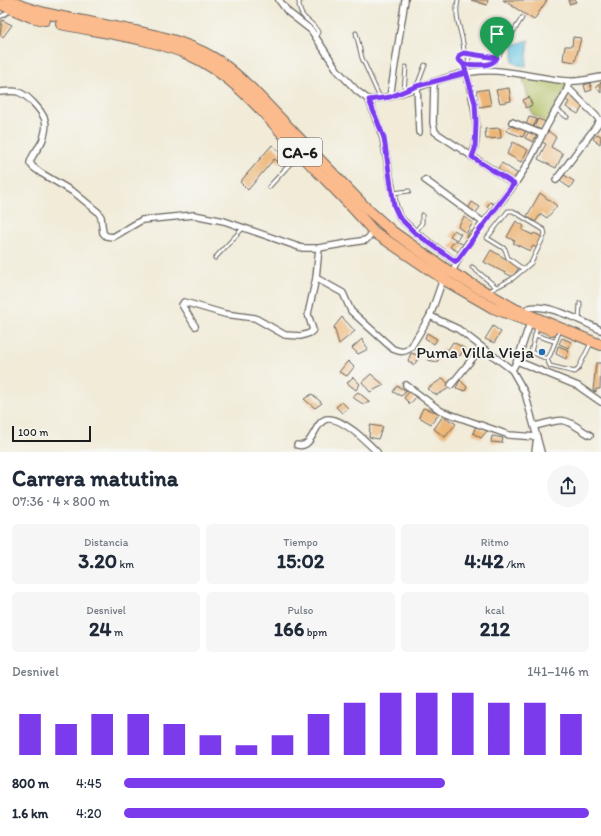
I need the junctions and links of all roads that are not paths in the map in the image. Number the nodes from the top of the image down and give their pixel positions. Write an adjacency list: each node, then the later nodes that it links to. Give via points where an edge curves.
1 (8, 0): 43 (highway, CA-6, via 40,13 150,34 197,49 214,58 252,89)
2 (279, 0): 11 (street, via 288,12 311,30)
3 (301, 0): 11 (lane, via 299,11 316,28 318,32)
4 (405, 0): 25 (street)
5 (458, 0): 12 (lane, via 456,18)
6 (0, 4): 7 (highway, CA-6)
7 (12, 10): 8 (lane); 34 (highway, CA-6, via 31,17 147,41 203,62 236,84)
8 (0, 17)
9 (522, 18): 13 (lane)
10 (356, 33): 26 (lane, via 362,58)
11 (315, 38): 27 (street, via 338,71)
12 (465, 53): 13 (lane); 15 (lane, via 469,58); 15 (lane, via 458,59)
13 (497, 58): 15 (lane, via 494,63 488,65)
14 (425, 65): 21 (lane)
15 (466, 65): 17 (lane)
16 (406, 67): 23 (lane)
17 (466, 73): 19 (street, via 496,71); 20 (street); 35 (street, via 475,109 475,149)
18 (601, 77): 19 (street)
19 (569, 81): 22 (street)
20 (434, 82): 21 (street); 35 (street, via 435,132)
21 (417, 86): 23 (street); 32 (street)
22 (568, 88): 28 (street); 30 (street)
23 (404, 91): 25 (street)
24 (0, 92): 45 (street, via 17,91 32,101 45,120 46,130 43,141 31,156 30,163 98,212 106,236 113,237 142,220 168,216 194,215)
25 (390, 97): 26 (street)
26 (380, 98): 27 (street)
27 (369, 100): 41 (street, via 384,138)
28 (556, 110): 29 (lane); 33 (street)
29 (567, 117)
30 (601, 121): 37 (street)
31 (512, 122): 33 (street)
32 (419, 132)
33 (542, 134): 38 (street)
34 (300, 153): 39 (lane); 46 (highway, CA-6)
35 (472, 157): 38 (street)
36 (424, 180): 44 (street)
37 (556, 180)
38 (514, 184): 44 (street)
39 (268, 187)
40 (409, 191): 41 (lane)
41 (393, 193): 48 (street, via 399,217)
42 (422, 215): 48 (lane, via 422,223)
43 (382, 222): 46 (highway, via 381,230); 47 (highway, CA-6)
44 (484, 223): 52 (street)
45 (244, 227): 50 (street, via 302,248); 51 (lane)
46 (374, 232): 49 (highway, CA-6); 50 (street, via 366,240)
47 (393, 232): 49 (highway, via 387,233); 55 (highway, CA-6)
48 (414, 232): 52 (street)
49 (386, 241): 57 (highway, CA-6)
50 (319, 248): 56 (street)
51 (216, 258)
52 (456, 262): 55 (street)
53 (472, 266): 58 (lane)
54 (523, 269): 54 (lane, via 508,258 505,249 487,238 508,211 513,211 545,231 531,263); 58 (lane, via 512,279)
55 (452, 272): 58 (highway, CA-6)
56 (316, 278): 64 (street, via 343,293 350,311 397,351 404,352 411,347); 67 (street, via 308,314 313,330 307,335 285,335 255,318 225,314 184,302 182,305)
57 (443, 279): 60 (highway, CA-6); 64 (street)
58 (492, 289): 59 (highway, CA-6); 60 (highway, via 488,298)
59 (500, 299): 62 (highway, via 494,302); 63 (highway, CA-6)
60 (481, 302): 62 (highway, CA-6)
61 (580, 303): 65 (lane)
62 (494, 309): 66 (highway, CA-6)
63 (522, 312): 65 (street, via 526,308 539,306); 66 (highway, CA-6)
64 (430, 316): 71 (street, via 458,329)
65 (579, 321): 68 (street)
66 (534, 325): 69 (highway, CA-6); 70 (highway, CA-6, via 577,333); 72 (lane, via 531,352); 73 (street)
67 (195, 326)
68 (601, 330)
69 (556, 337): 70 (highway, CA-6); 72 (lane)
70 (592, 341): 72 (lane, via 575,372 550,366)
71 (481, 348): 74 (street); 76 (street)
72 (546, 359)
73 (517, 361): 74 (street); 77 (street, via 578,386)
74 (512, 370): 78 (street, via 524,393)
75 (406, 385): 80 (street, via 441,411 509,435)
76 (451, 385)
77 (601, 402)
78 (535, 426): 79 (street, via 560,419 569,421); 80 (street)
79 (590, 435)
80 (537, 437): 83 (street); 84 (street)
81 (297, 445): 82 (street, via 306,444 322,420 328,419 347,426)
82 (377, 452)
83 (535, 452)
84 (541, 452)

